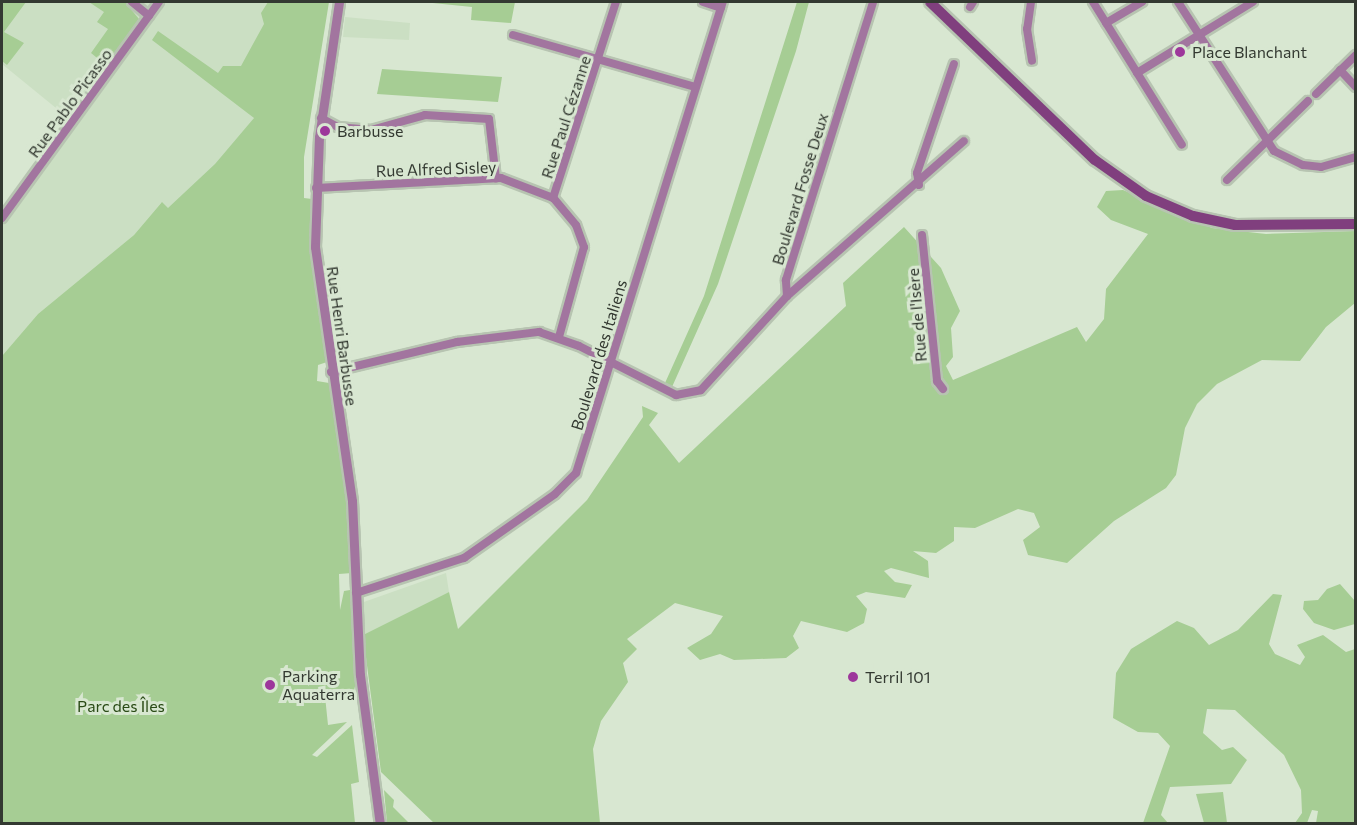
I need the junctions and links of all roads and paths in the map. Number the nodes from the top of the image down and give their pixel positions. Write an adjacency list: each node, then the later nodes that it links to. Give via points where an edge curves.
1 (132, 2): 14 (street)
2 (159, 2): 14 (street, Rue Pablo Picasso)
3 (339, 2): 28 (street, Rue Henri Barbusse)
4 (616, 2): 19 (street, Rue Paul Cézanne)
5 (703, 2): 13 (street)
6 (873, 2): 41 (street, Boulevard Fosse Deux, via 786,280)
7 (930, 2): 39 (main road, via 1089,154 1146,195 1193,216 1235,225)
8 (1031, 2): 20 (street, via 1027,29)
9 (1093, 2): 15 (street)
10 (1142, 2): 15 (street)
11 (1178, 2): 17 (street)
12 (1253, 2): 17 (street)
13 (722, 5): 24 (street, Boulevard des Italiens)
14 (149, 16): 38 (street, Rue Pablo Picasso)
15 (1106, 23): 23 (street)
16 (513, 35): 19 (street)
17 (1198, 35): 23 (street); 30 (street)
18 (1356, 55): 22 (street)
19 (599, 59): 24 (street); 37 (street, Rue Paul Cézanne)
20 (1032, 61)
21 (954, 64): 35 (street, via 917,173)
22 (1340, 70): 25 (street); 26 (street)
23 (1137, 73): 31 (street)
24 (696, 87): 43 (street, Boulevard des Italiens)
25 (1356, 87)
26 (1316, 94)
27 (1308, 101): 30 (street)
28 (321, 118): 33 (street, via 338,127 371,130 425,115 489,119); 36 (street, Rue Henri Barbusse)
29 (964, 141): 35 (street)
30 (1266, 141): 32 (street, via 1303,165 1333,166); 34 (street)
31 (1182, 145)
32 (1356, 158)
33 (496, 179): 36 (street, Rue Alfred Sisley); 37 (street, Rue Alfred Sisley)
34 (1227, 180)
35 (919, 185): 41 (street, via 870,219)
36 (316, 188): 44 (street, Rue Henri Barbusse, via 315,247)
37 (553, 198): 42 (street, Rue Paul Cézanne, via 576,225 584,247)
38 (2, 218)
39 (1356, 224)
40 (922, 236): 45 (street, Rue de l'Isère, via 937,381)
41 (787, 296): 43 (street, via 708,385 686,396 666,391)
42 (559, 337): 43 (street); 44 (street, via 538,333 457,342)
43 (611, 363): 46 (street, Boulevard des Italiens, via 580,464 563,488 464,558)
44 (332, 372): 46 (street, Rue Henri Barbusse, via 352,501)
45 (943, 389)
46 (356, 593): 47 (street, Rue Henri Barbusse, via 360,675)
47 (380, 824)

